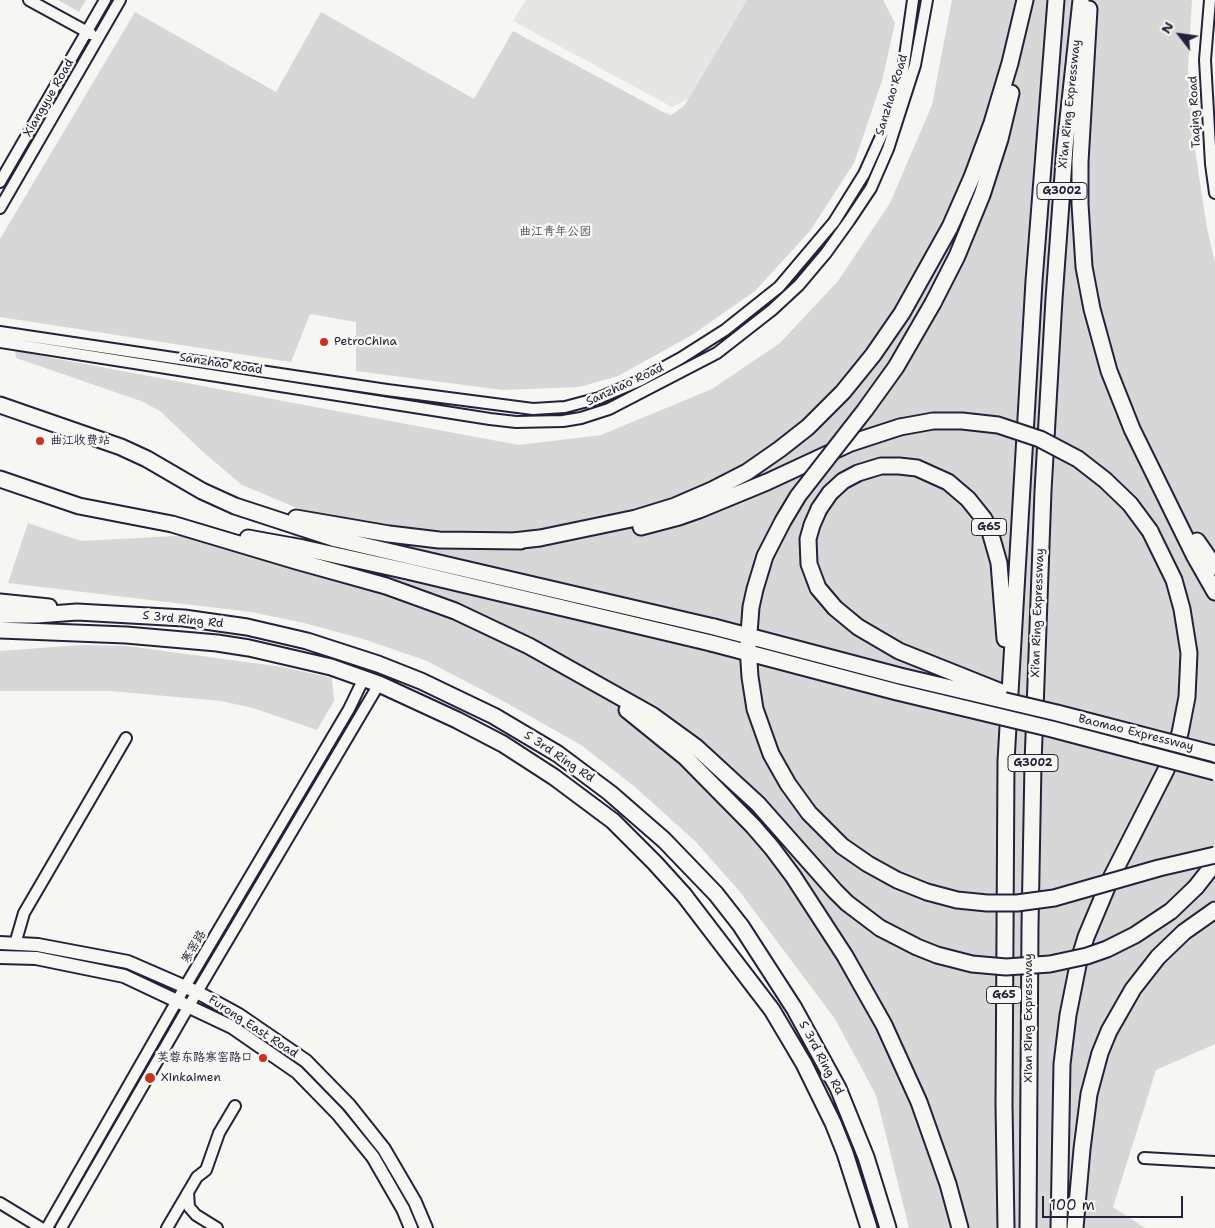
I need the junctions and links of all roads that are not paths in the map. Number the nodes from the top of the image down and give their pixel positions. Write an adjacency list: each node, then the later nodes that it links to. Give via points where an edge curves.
1 (29, 0): 11 (street)
2 (105, 0): 11 (street, Xiangyue Road)
3 (120, 0): 12 (street, Xiangyue Road)
4 (913, 0): 17 (street, Sanzhao Road, via 903,70 887,123 864,174 834,222 779,287 725,330 639,381 599,398 565,407 533,409 377,389)
5 (1026, 0): 24 (highway, via 992,123 950,227 887,336 839,397 775,452 738,476 694,498 628,520); 41 (highway, bridge, via 1008,107 970,225 933,303 891,374 798,496 765,556 754,588 748,647 755,709 771,754 809,813 842,846 868,864 926,892 957,900 1017,904 1054,898)
6 (1056, 0): 37 (highway, Xi'an Ring Expressway / G3002, via 1034,282)
7 (1081, 0): 65 (highway, Xi'an Ring Expressway / G3002, via 1061,209 1042,510 1033,764)
8 (1090, 0): 21 (highway, via 1080,162 1084,267 1109,371 1132,430)
9 (1210, 0): 13 (street, Taqing Road, via 1205,60)
10 (926, 1): 18 (street, Sanzhao Road, via 915,65 888,149 870,188 826,253 799,286 718,353 609,409 563,421 516,422)
11 (87, 31): 12 (street); 14 (street, Xiangyue Road)
12 (98, 38): 16 (street, Xiangyue Road)
13 (1211, 110): 15 (street, Taqing Road, via 1211,164)
14 (0, 182)
15 (1215, 193)
16 (0, 208)
17 (0, 332)
18 (0, 342)
19 (0, 405): 22 (highway, via 121,447 202,492)
20 (0, 479): 23 (highway, via 79,506)
21 (1162, 488): 25 (highway); 26 (highway)
22 (235, 506): 24 (highway, via 389,534 439,540); 36 (highway, bridge, via 336,539 714,627)
23 (185, 527): 33 (highway, via 386,586 439,605 479,621); 40 (highway, bridge, via 303,548 711,642)
24 (513, 542): 66 (highway, bridge, via 587,536 678,518 852,443 900,427 946,420 1014,430 1046,441 1078,458 1130,504 1150,531 1174,580 1189,652 1187,697 1180,733 1166,770 1110,880 1079,960 1062,1064)
25 (1215, 567)
26 (1215, 592)
27 (0, 602): 28 (highway)
28 (77, 612): 29 (highway, S 3rd Ring Rd); 62 (highway, S 3rd Ring Rd, via 184,618 272,632 332,649 378,664 458,698 530,736 584,773 690,864 741,926 794,1008 838,1088 866,1157)
29 (0, 615)
30 (0, 630): 31 (highway, S 3rd Ring Rd)
31 (73, 633): 32 (highway); 34 (highway, S 3rd Ring Rd, via 217,643 331,667)
32 (0, 638)
33 (579, 675): 42 (highway, bridge, via 652,715 696,747 758,804 847,903 880,928 917,947 964,962 1006,967 1050,964 1087,956 1135,935 1171,911); 63 (highway, via 685,758 753,826 793,876 864,988 900,1059 934,1144)
34 (364, 678): 35 (highway, S 3rd Ring Rd); 47 (street, 寒窑路)
35 (379, 684): 47 (street, 寒窑路); 61 (highway, S 3rd Ring Rd, via 503,744 547,773 613,822 684,895 784,1030 820,1096 845,1152)
36 (1057, 713): 37 (highway, G65, bridge, via 940,669 899,652 846,618 825,597 809,564 808,539 819,509 836,487 851,477 866,470 890,466 918,468 955,487 973,504 989,528 999,563 1004,630); 39 (highway, Baomao Expressway / G65, bridge)
37 (1008, 735): 64 (highway, Xi'an Ring Expressway / G65, via 1004,952)
38 (126, 738): 45 (street, via 24,913)
39 (1215, 754)
40 (1215, 772)
41 (1215, 855)
42 (1215, 863)
43 (1215, 910): 67 (highway, via 1184,932 1158,957 1133,989 1109,1031 1089,1094)
44 (0, 943): 45 (main road, Furong East Road)
45 (15, 944): 47 (main road, Furong East Road, via 38,945 128,962)
46 (0, 957): 48 (main road, Furong East Road, via 36,958 124,976)
47 (191, 989): 48 (street, 寒窑路); 60 (main road, Furong East Road, via 239,1015 312,1067 349,1105 384,1149)
48 (183, 1004): 55 (street, 寒窑路); 56 (street, 寒窑路); 59 (main road, Furong East Road, via 232,1027 297,1072 338,1114 373,1157)
49 (235, 1106): 52 (street, via 219,1133 206,1170 197,1177)
50 (1144, 1158): 51 (street)
51 (1215, 1162)
52 (188, 1192): 57 (street); 58 (street, via 189,1207)
53 (0, 1204): 54 (street)
54 (41, 1228)
55 (47, 1228)
56 (61, 1228)
57 (167, 1228)
58 (218, 1228)
59 (411, 1228)
60 (426, 1228)
61 (869, 1228)
62 (888, 1228)
63 (960, 1228)
64 (1006, 1228)
65 (1028, 1228)
66 (1059, 1228)
67 (1075, 1228)

